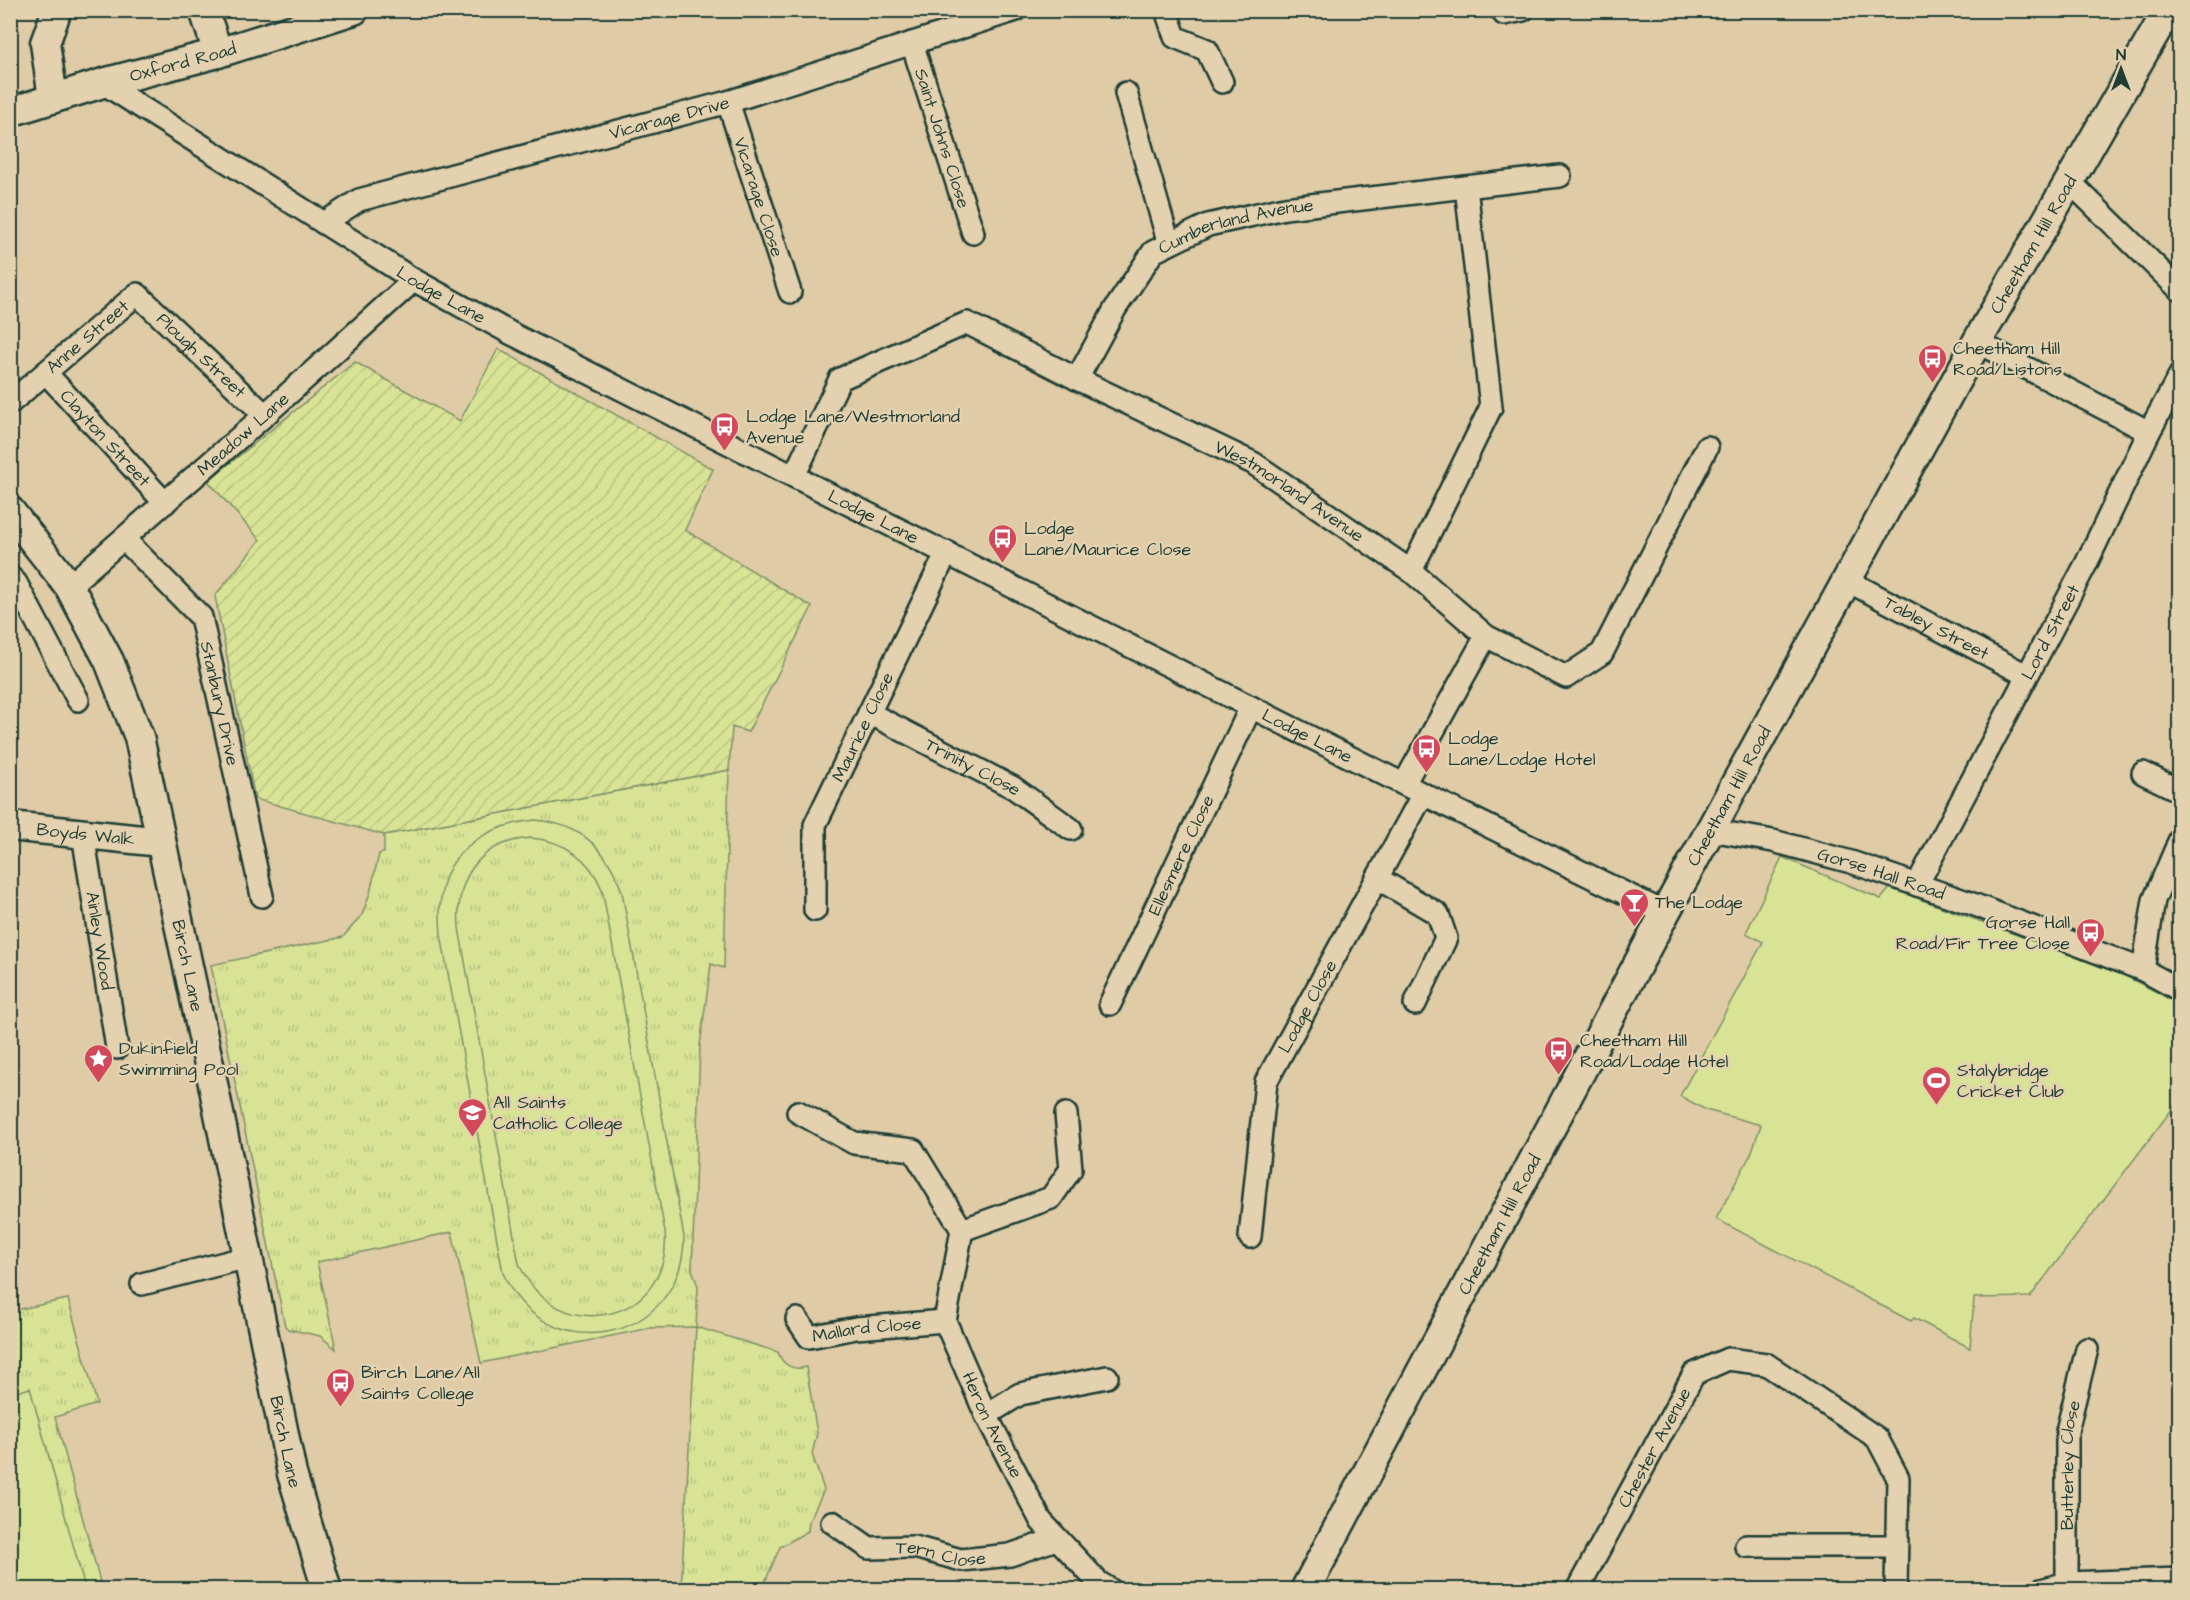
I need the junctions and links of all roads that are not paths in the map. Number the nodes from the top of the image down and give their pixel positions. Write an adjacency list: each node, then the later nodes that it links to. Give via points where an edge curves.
1 (57, 10): 12 (main road, via 45,43)
2 (204, 10): 8 (main road)
3 (354, 10): 8 (main road, Oxford Road)
4 (1016, 10): 7 (street, Vicarage Drive)
5 (1166, 10): 10 (street, via 1175,37 1207,50)
6 (2168, 10): 16 (main road, Cheetham Hill Road)
7 (912, 43): 13 (street, Vicarage Drive); 19 (street, Saint Johns Close)
8 (218, 53): 9 (main road, Oxford Road)
9 (104, 82): 12 (main road, Oxford Road); 18 (street, Lodge Lane)
10 (1222, 82)
11 (1126, 93): 20 (street)
12 (53, 98): 14 (main road, Oxford Road)
13 (728, 102): 18 (street, Vicarage Drive, via 359,200); 23 (street, Vicarage Close)
14 (10, 112)
15 (1560, 176): 17 (street, Cumberland Avenue)
16 (2068, 180): 22 (street); 25 (main road, Cheetham Hill Road)
17 (1466, 187): 20 (street, Cumberland Avenue, via 1285,208 1208,225); 38 (street, via 1491,407)
18 (324, 223): 21 (street, Lodge Lane)
19 (973, 232)
20 (1169, 244): 28 (street, Cumberland Avenue, via 1153,252 1115,309)
21 (414, 280): 30 (street, Meadow Lane); 33 (street, Lodge Lane, via 514,335)
22 (2180, 290)
23 (790, 292)
24 (137, 294): 26 (street, Anne Street); 30 (street, Plough Street)
25 (1977, 342): 31 (street); 40 (main road, Cheetham Hill Road)
26 (46, 373): 29 (street, Anne Street); 34 (street, Clayton Street)
27 (2180, 375): 31 (street, Lord Street)
28 (1077, 380): 33 (street, Westmorland Avenue, via 967,323 840,380); 38 (street, Westmorland Avenue, via 1253,463)
29 (10, 403)
30 (265, 415): 34 (street, Meadow Lane)
31 (2149, 432): 43 (street, Lord Street, via 2086,564)
32 (1707, 447): 42 (street, Westmorland Avenue, via 1602,653 1566,677)
33 (794, 476): 37 (street, Lodge Lane)
34 (165, 503): 36 (street, Meadow Lane)
35 (10, 512): 41 (main road, Birch Lane)
36 (124, 539): 41 (street, Meadow Lane); 59 (street, Stanbury Drive, via 201,617)
37 (946, 552): 45 (street, Lodge Lane); 46 (street, Maurice Close)
38 (1411, 571): 42 (street, Westmorland Avenue)
39 (10, 577): 44 (street)
40 (1848, 581): 43 (street, Tabley Street); 53 (main road, Cheetham Hill Road)
41 (69, 586): 56 (main road, Birch Lane, via 109,662 139,737)
42 (1486, 636): 48 (street)
43 (2026, 675): 58 (street, Lord Street)
44 (78, 700)
45 (1251, 707): 48 (street, Lodge Lane); 64 (street, Ellesmere Close)
46 (869, 713): 52 (street, Trinity Close, via 1014,788); 60 (street, Maurice Close, via 815,825)
47 (2143, 773): 49 (street)
48 (1404, 784): 50 (street, Lodge Lane)
49 (2180, 791)
50 (1423, 794): 57 (street, Lodge Close); 61 (street, Lodge Lane)
51 (10, 826): 54 (main road, Boyds Walk)
52 (1071, 829)
53 (1710, 830): 58 (street, Gorse Hall Road, via 1773,841); 61 (main road, Cheetham Hill Road)
54 (83, 834): 56 (main road, Boyds Walk); 66 (street, Ainley Wood)
55 (2180, 839): 62 (street, via 2154,900)
56 (161, 842): 71 (main road, Birch Lane)
57 (1377, 878): 65 (street, via 1438,915 1446,938); 70 (street, Lodge Close, via 1266,1082)
58 (1917, 885): 62 (street, Gorse Hall Road)
59 (262, 896)
60 (815, 910)
61 (1665, 913): 87 (main road, Cheetham Hill Road)
62 (2143, 970): 63 (street, Gorse Hall Road)
63 (2180, 990)
64 (1110, 1004)
65 (1414, 1004)
66 (117, 1048)
67 (798, 1112): 69 (street, via 854,1143 913,1150)
68 (1066, 1114): 69 (street, via 1071,1169 1052,1198)
69 (962, 1230): 74 (street)
70 (1250, 1237)
71 (248, 1257): 72 (street); 85 (main road, Birch Lane, via 292,1474)
72 (142, 1284)
73 (797, 1320): 74 (street, Mallard Close, via 809,1337 856,1328)
74 (945, 1321): 77 (street, Heron Avenue)
75 (2087, 1349): 83 (street, Butterley Close, via 2067,1431)
76 (1107, 1377): 77 (street, via 1020,1394)
77 (986, 1415): 79 (street, Heron Avenue, via 1041,1521)
78 (832, 1522): 79 (street, Tern Close, via 869,1548 914,1547 962,1560 1010,1555)
79 (1056, 1539): 86 (street, Heron Avenue)
80 (1746, 1546): 81 (street)
81 (1896, 1546): 88 (street, Chester Avenue, via 1898,1478 1877,1438 1766,1364 1728,1359 1694,1374); 89 (street, Chester Avenue)
82 (2180, 1579): 84 (street)
83 (2067, 1583): 84 (street); 90 (street)
84 (2123, 1585)
85 (327, 1590)
86 (1111, 1590)
87 (1305, 1590)
88 (1578, 1590)
89 (1896, 1590)
90 (2041, 1590)

